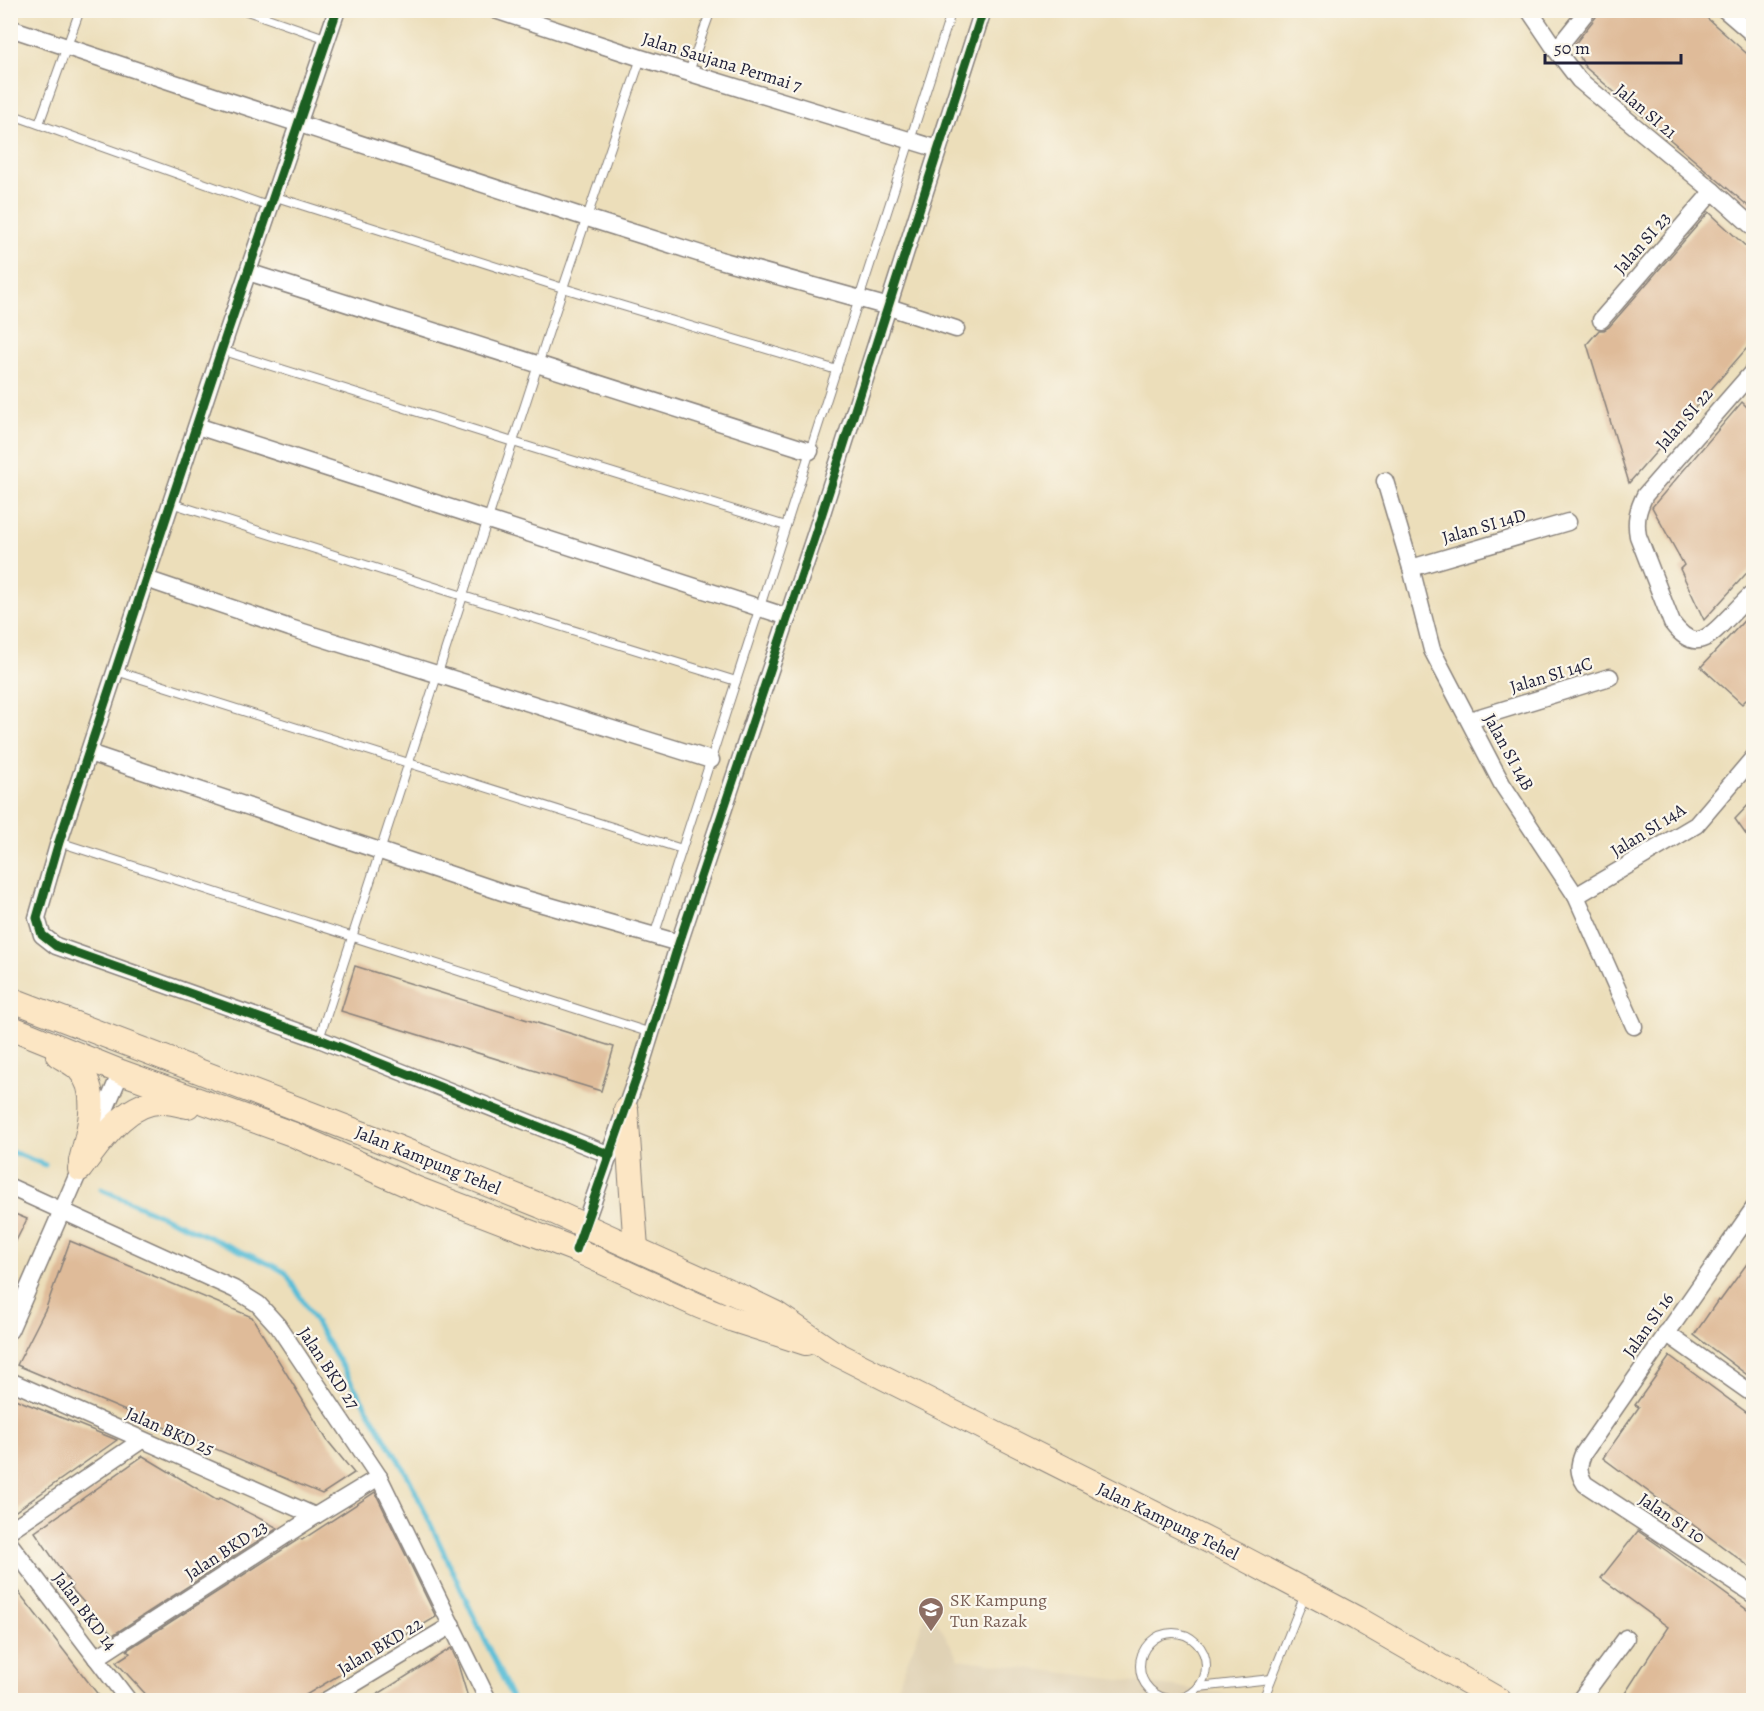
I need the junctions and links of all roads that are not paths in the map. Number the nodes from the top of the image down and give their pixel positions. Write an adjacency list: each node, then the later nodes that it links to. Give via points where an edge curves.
1 (80, 10): 14 (lane)
2 (244, 10): 13 (lane)
3 (337, 10): 13 (street)
4 (711, 10): 17 (lane)
5 (952, 10): 21 (lane)
6 (983, 10): 22 (street)
7 (1529, 10): 15 (street, Jalan SI 21)
8 (1588, 10): 15 (street)
9 (1725, 10): 12 (street)
10 (504, 12): 16 (street, Jalan Saujana Permai 7)
11 (10, 28): 14 (street)
12 (1754, 35)
13 (327, 39): 20 (street)
14 (68, 47): 19 (lane); 20 (street)
15 (1556, 50): 23 (street, Jalan SI 21, via 1579,80)
16 (642, 58): 17 (street, Jalan Saujana Permai 7); 25 (lane)
17 (689, 72): 21 (street, Jalan Saujana Permai 7)
18 (10, 114): 19 (lane)
19 (39, 124): 24 (lane)
20 (299, 124): 24 (street); 25 (street)
21 (911, 139): 22 (street, Jalan Saujana Permai 7); 29 (lane)
22 (938, 148): 30 (street)
23 (1713, 191): 26 (street, Jalan SI 21); 31 (street, Jalan SI 23)
24 (272, 201): 27 (street); 28 (lane)
25 (587, 218): 28 (lane); 29 (street)
26 (1754, 228)
27 (248, 272): 33 (street); 34 (street)
28 (563, 288): 34 (lane); 35 (lane)
29 (859, 300): 30 (street); 35 (lane)
30 (889, 308): 32 (street); 51 (street)
31 (1600, 320)
32 (956, 329)
33 (221, 350): 38 (street); 39 (lane)
34 (538, 364): 39 (lane); 40 (street)
35 (837, 369): 40 (lane)
36 (1754, 370): 37 (street, Jalan SI 22)
37 (1747, 389): 48 (street, Jalan SI 22, via 1645,495 1637,515 1638,536 1672,623 1680,634 1700,640 1710,636)
38 (196, 426): 42 (street); 43 (street)
39 (513, 442): 43 (lane); 45 (lane)
40 (810, 451): 45 (lane)
41 (1385, 481): 46 (street, Jalan SI 14B)
42 (171, 503): 47 (street); 49 (lane)
43 (488, 520): 49 (lane); 50 (street)
44 (1568, 522): 46 (street, Jalan SI 14D)
45 (786, 526): 50 (lane)
46 (1411, 568): 56 (street, Jalan SI 14B, via 1432,650)
47 (146, 579): 52 (street); 53 (street)
48 (1754, 592)
49 (463, 596): 53 (lane); 55 (lane)
50 (760, 607): 51 (street); 55 (lane)
51 (788, 616): 67 (street)
52 (116, 671): 57 (street); 60 (lane)
53 (437, 674): 59 (street); 60 (lane)
54 (1610, 677): 56 (street, Jalan SI 14C)
55 (736, 681): 59 (lane)
56 (1470, 720): 64 (street, Jalan SI 14B, via 1502,784)
57 (89, 753): 61 (street); 63 (street)
58 (1754, 757): 64 (street, Jalan SI 14A, via 1696,825)
59 (711, 760): 62 (lane)
60 (408, 762): 62 (lane); 63 (lane)
61 (59, 842): 66 (lane); 73 (street, via 37,918 42,934 56,946)
62 (682, 849): 65 (lane)
63 (380, 851): 65 (street, via 508,894); 66 (lane)
64 (1576, 896): 70 (street, Jalan SI 14B)
65 (654, 936): 67 (street)
66 (352, 937): 72 (lane); 73 (lane)
67 (679, 943): 72 (street)
68 (10, 999): 77 (main road, Jalan Kampung Tehel)
69 (10, 1005): 74 (main road, via 101,1045 112,1053)
70 (1634, 1026)
71 (10, 1029): 74 (main road, Jalan Kampung Tehel); 79 (main road, via 57,1054 78,1069 88,1084 92,1102)
72 (651, 1033): 75 (street)
73 (319, 1039): 78 (street)
74 (121, 1072): 76 (main road, Jalan Kampung Tehel); 77 (main road, via 156,1067 279,1112); 79 (street)
75 (626, 1110): 78 (street); 84 (main road)
76 (292, 1134): 79 (main road, via 163,1101 142,1106 123,1118); 85 (main road, Jalan Kampung Tehel, via 417,1189)
77 (379, 1140): 83 (main road, Jalan Kampung Tehel)
78 (610, 1155): 83 (street)
79 (80, 1169): 82 (street)
80 (10, 1187): 82 (street, Jalan BKD 27)
81 (1754, 1208): 88 (street, Jalan SI 16)
82 (61, 1209): 86 (street); 94 (street, Jalan BKD 27, via 234,1289 258,1304 278,1326)
83 (585, 1225): 84 (main road, Jalan Kampung Tehel); 85 (street)
84 (636, 1248): 89 (main road, Jalan Kampung Tehel, via 775,1313)
85 (576, 1250): 89 (main road, Jalan Kampung Tehel, via 734,1320)
86 (18, 1293): 87 (street)
87 (10, 1330)
88 (1666, 1333): 91 (street); 93 (street, Jalan SI 16, via 1582,1454)
89 (831, 1351): 98 (main road, Jalan Kampung Tehel)
90 (10, 1381): 92 (street, Jalan BKD 25)
91 (1754, 1395)
92 (141, 1440): 95 (street, Jalan BKD 25); 96 (street)
93 (1578, 1466): 99 (street, Jalan SI 10, via 1586,1484)
94 (379, 1477): 95 (street, Jalan BKD 23); 100 (street, Jalan BKD 27)
95 (315, 1516): 102 (street, Jalan BKD 23)
96 (10, 1530)
97 (10, 1544): 102 (street, Jalan BKD 14)
98 (1306, 1591): 103 (lane); 110 (main road, Jalan Kampung Tehel)
99 (1754, 1595)
100 (452, 1625): 107 (street, Jalan BKD 22); 108 (street, Jalan BKD 27)
101 (1626, 1638): 105 (street)
102 (96, 1658): 106 (street, Jalan BKD 14)
103 (1271, 1679): 104 (lane); 109 (lane)
104 (1199, 1687): 104 (lane, via 1176,1699 1166,1699 1149,1690 1139,1664 1145,1646 1170,1632 1196,1642 1206,1667)
105 (1584, 1699)
106 (128, 1701)
107 (327, 1701)
108 (488, 1701)
109 (1263, 1701)
110 (1499, 1701)

